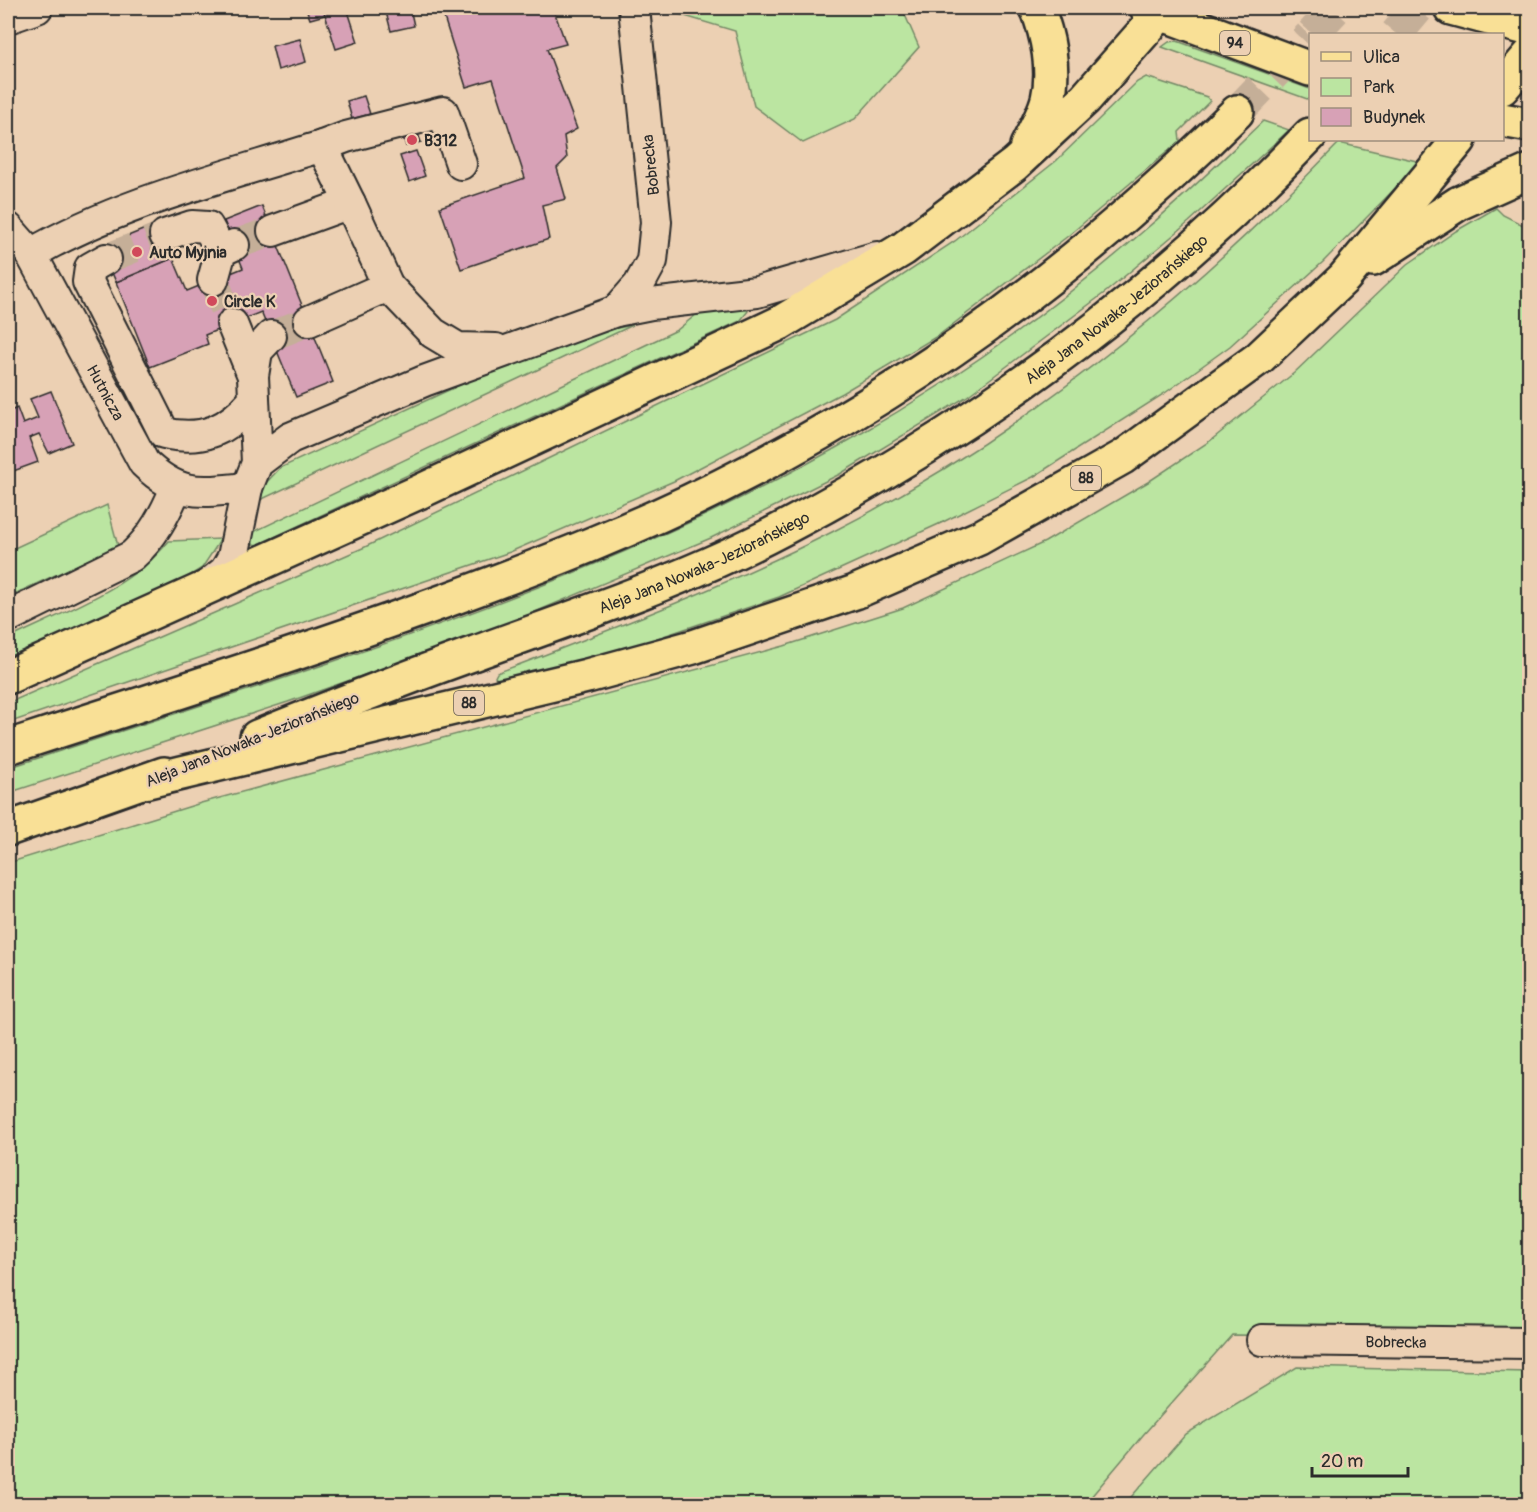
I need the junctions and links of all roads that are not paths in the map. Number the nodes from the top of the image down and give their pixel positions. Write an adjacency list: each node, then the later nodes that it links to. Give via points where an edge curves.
1 (37, 8): 6 (street)
2 (634, 8): 30 (street, Bobrecka, via 656,222 652,261 639,285)
3 (1037, 8): 18 (main road, via 1046,30 1049,53 1048,99)
4 (1451, 8): 7 (main road)
5 (1158, 10): 9 (main road, 94); 18 (main road, via 1085,99)
6 (8, 18)
7 (1530, 29)
8 (1530, 55): 10 (main road)
9 (1309, 68)
10 (1504, 87)
11 (1237, 112): 41 (main road, via 1128,215 976,334 844,420 752,470 636,526 504,579 344,637)
12 (1504, 120): 13 (main road)
13 (1530, 125)
14 (1309, 136): 42 (main road, Aleja Jana Nowaka-Jeziorańskiego, via 1250,198 1156,281 1035,376 931,444 783,529 664,582 408,677)
15 (1459, 141): 27 (main road, 88)
16 (322, 146): 17 (street, via 443,111); 20 (street); 25 (street, via 154,200 62,236)
17 (461, 164)
18 (1015, 164): 24 (main road)
19 (1530, 171): 27 (main road, via 1459,203)
20 (350, 203): 22 (street); 29 (street)
21 (8, 228): 25 (street, Hutnicza)
22 (273, 231)
23 (165, 235): 28 (street, via 192,226 208,227 227,248)
24 (903, 249): 30 (street, via 757,292); 38 (main road, via 770,328 419,492)
25 (31, 254): 37 (street, Hutnicza, via 144,464)
26 (106, 259): 35 (street, via 90,268 88,282 164,433 186,438 209,433 238,418)
27 (1344, 278): 42 (main road, 88, via 1259,358 1123,457 979,538 855,592 693,647 586,676)
28 (213, 280)
29 (388, 286): 31 (street); 34 (street, via 433,333 458,348)
30 (616, 311): 34 (street)
31 (309, 321)
32 (232, 324): 35 (street)
33 (271, 336): 35 (street, via 257,351)
34 (505, 350): 36 (street, via 291,438)
35 (253, 388): 36 (street)
36 (252, 476): 37 (street, Hutnicza, via 201,492); 38 (street, via 233,557 225,571)
37 (176, 488): 39 (street, via 156,528 132,555)
38 (209, 584): 40 (main road)
39 (8, 617)
40 (8, 676)
41 (8, 747)
42 (144, 782): 43 (main road, Aleja Jana Nowaka-Jeziorańskiego / 88)
43 (8, 829)
44 (1262, 1340): 45 (street, Bobrecka)
45 (1530, 1343)

